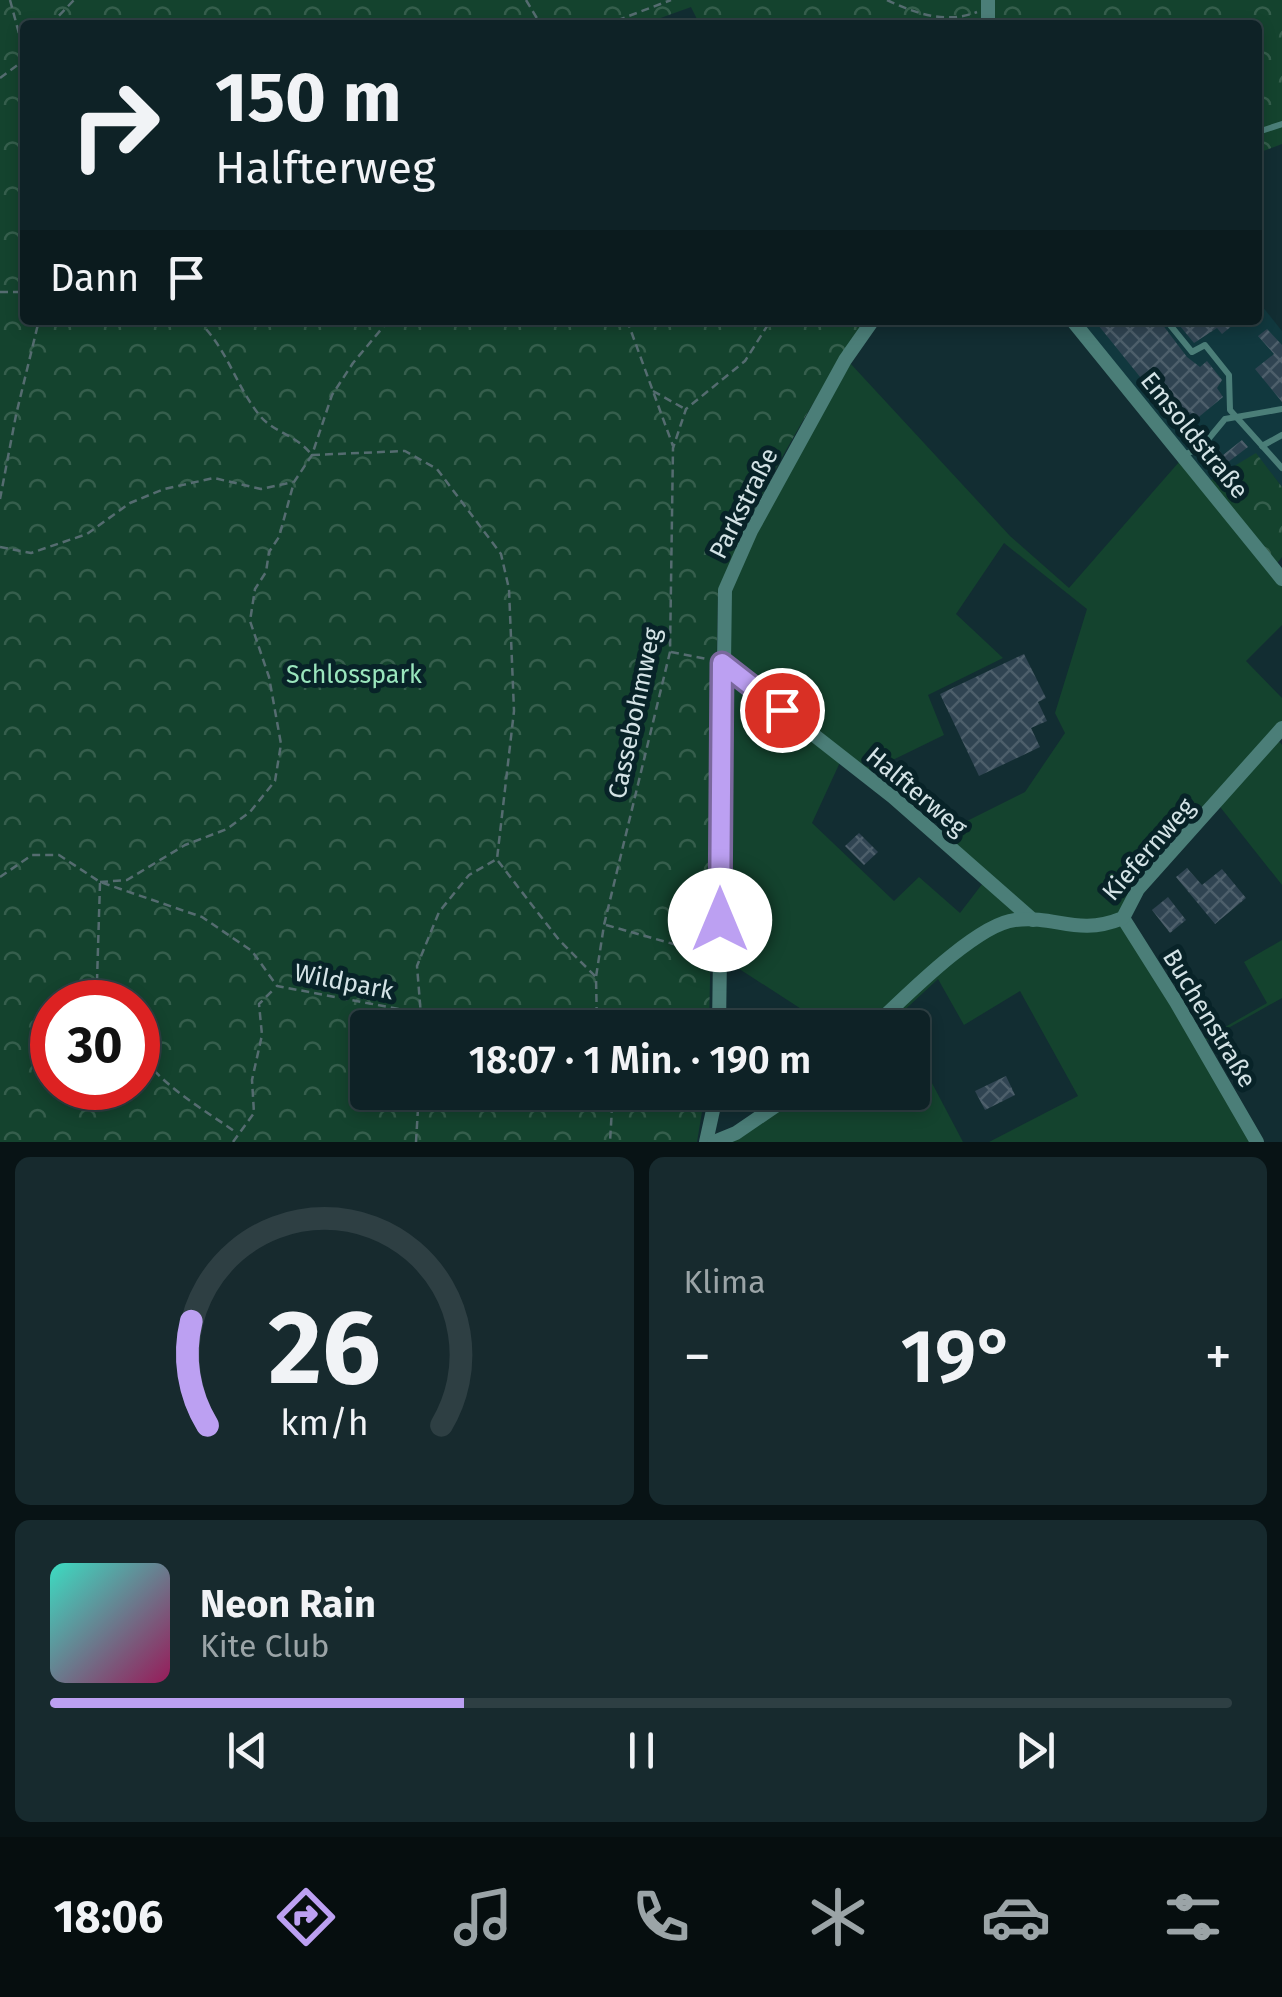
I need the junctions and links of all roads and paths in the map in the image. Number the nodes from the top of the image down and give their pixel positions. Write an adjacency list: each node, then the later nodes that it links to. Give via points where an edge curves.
1 (10, 0): 9 (path)
2 (74, 0): 6 (path)
3 (671, 0): 7 (path)
4 (887, 0): 8 (path)
5 (988, 4): 8 (path)
6 (55, 20)
7 (618, 20)
8 (958, 20)
9 (20, 35)
10 (20, 62): 11 (path)
11 (0, 78)
12 (39, 325): 31 (path)
13 (203, 325): 27 (path, via 217,338 266,423 285,430)
14 (385, 325): 27 (path, via 332,396)
15 (629, 325): 20 (path)
16 (768, 325): 21 (path, via 745,360)
17 (870, 325): 35 (street, Parkstraße, via 735,561 725,590)
18 (1076, 325): 28 (street, Emsoldstraße)
19 (1170, 325): 23 (lane, via 1192,352 1205,345 1229,375)
20 (651, 390): 21 (path); 26 (path)
21 (686, 409): 26 (path, Cassebohmweg)
22 (1282, 409): 23 (lane)
23 (1236, 418): 25 (lane); 28 (lane, via 1219,423 1201,448)
24 (1282, 435): 25 (lane)
25 (1262, 446): 29 (lane)
26 (674, 448): 34 (path, Cassebohmweg)
27 (312, 455): 30 (path); 37 (path, via 404,451 438,469 501,554 509,588 514,711)
28 (1182, 456): 33 (street, Emsoldstraße)
29 (1282, 468)
30 (294, 482): 32 (path, via 261,489 214,478 164,488 87,534 31,553); 39 (path, via 250,621 281,744 275,781 227,829 127,880)
31 (0, 499)
32 (0, 547)
33 (1282, 580)
34 (670, 652): 35 (path); 44 (path, Cassebohmweg)
35 (722, 663): 40 (street, Halfterweg); 45 (street, Parkstraße)
36 (1282, 728): 41 (street, Kiefernweg, via 1138,890)
37 (497, 860): 46 (path); 50 (path, via 469,874 439,912 417,966)
38 (0, 877): 39 (path, Wildpark, via 32,855 58,855)
39 (100, 882): 47 (path); 48 (path, Wildpark, via 202,918 252,951)
40 (1000, 891): 42 (street, Halfterweg); 43 (street)
41 (1123, 918): 42 (street, Kiefernweg, via 1086,928); 65 (street, Buchenstraße)
42 (1033, 920): 43 (street, Kiefernweg)
43 (996, 924): 53 (street)
44 (604, 925): 45 (path); 46 (path, Cassebohmweg)
45 (720, 956): 52 (street, Parkstraße)
46 (596, 977): 51 (path, Cassebohmweg)
47 (97, 980)
48 (277, 986): 49 (path, Wildpark); 59 (path, via 260,1004 254,1112)
49 (400, 1010)
50 (421, 1010)
51 (596, 1010)
52 (718, 1010)
53 (892, 1010)
54 (160, 1075): 59 (path)
55 (418, 1110): 61 (path)
56 (612, 1110): 62 (path)
57 (713, 1110): 63 (street)
58 (770, 1110): 64 (street)
59 (238, 1134): 60 (path)
60 (233, 1142)
61 (416, 1142)
62 (610, 1142)
63 (706, 1142)
64 (714, 1142)
65 (1256, 1142)

